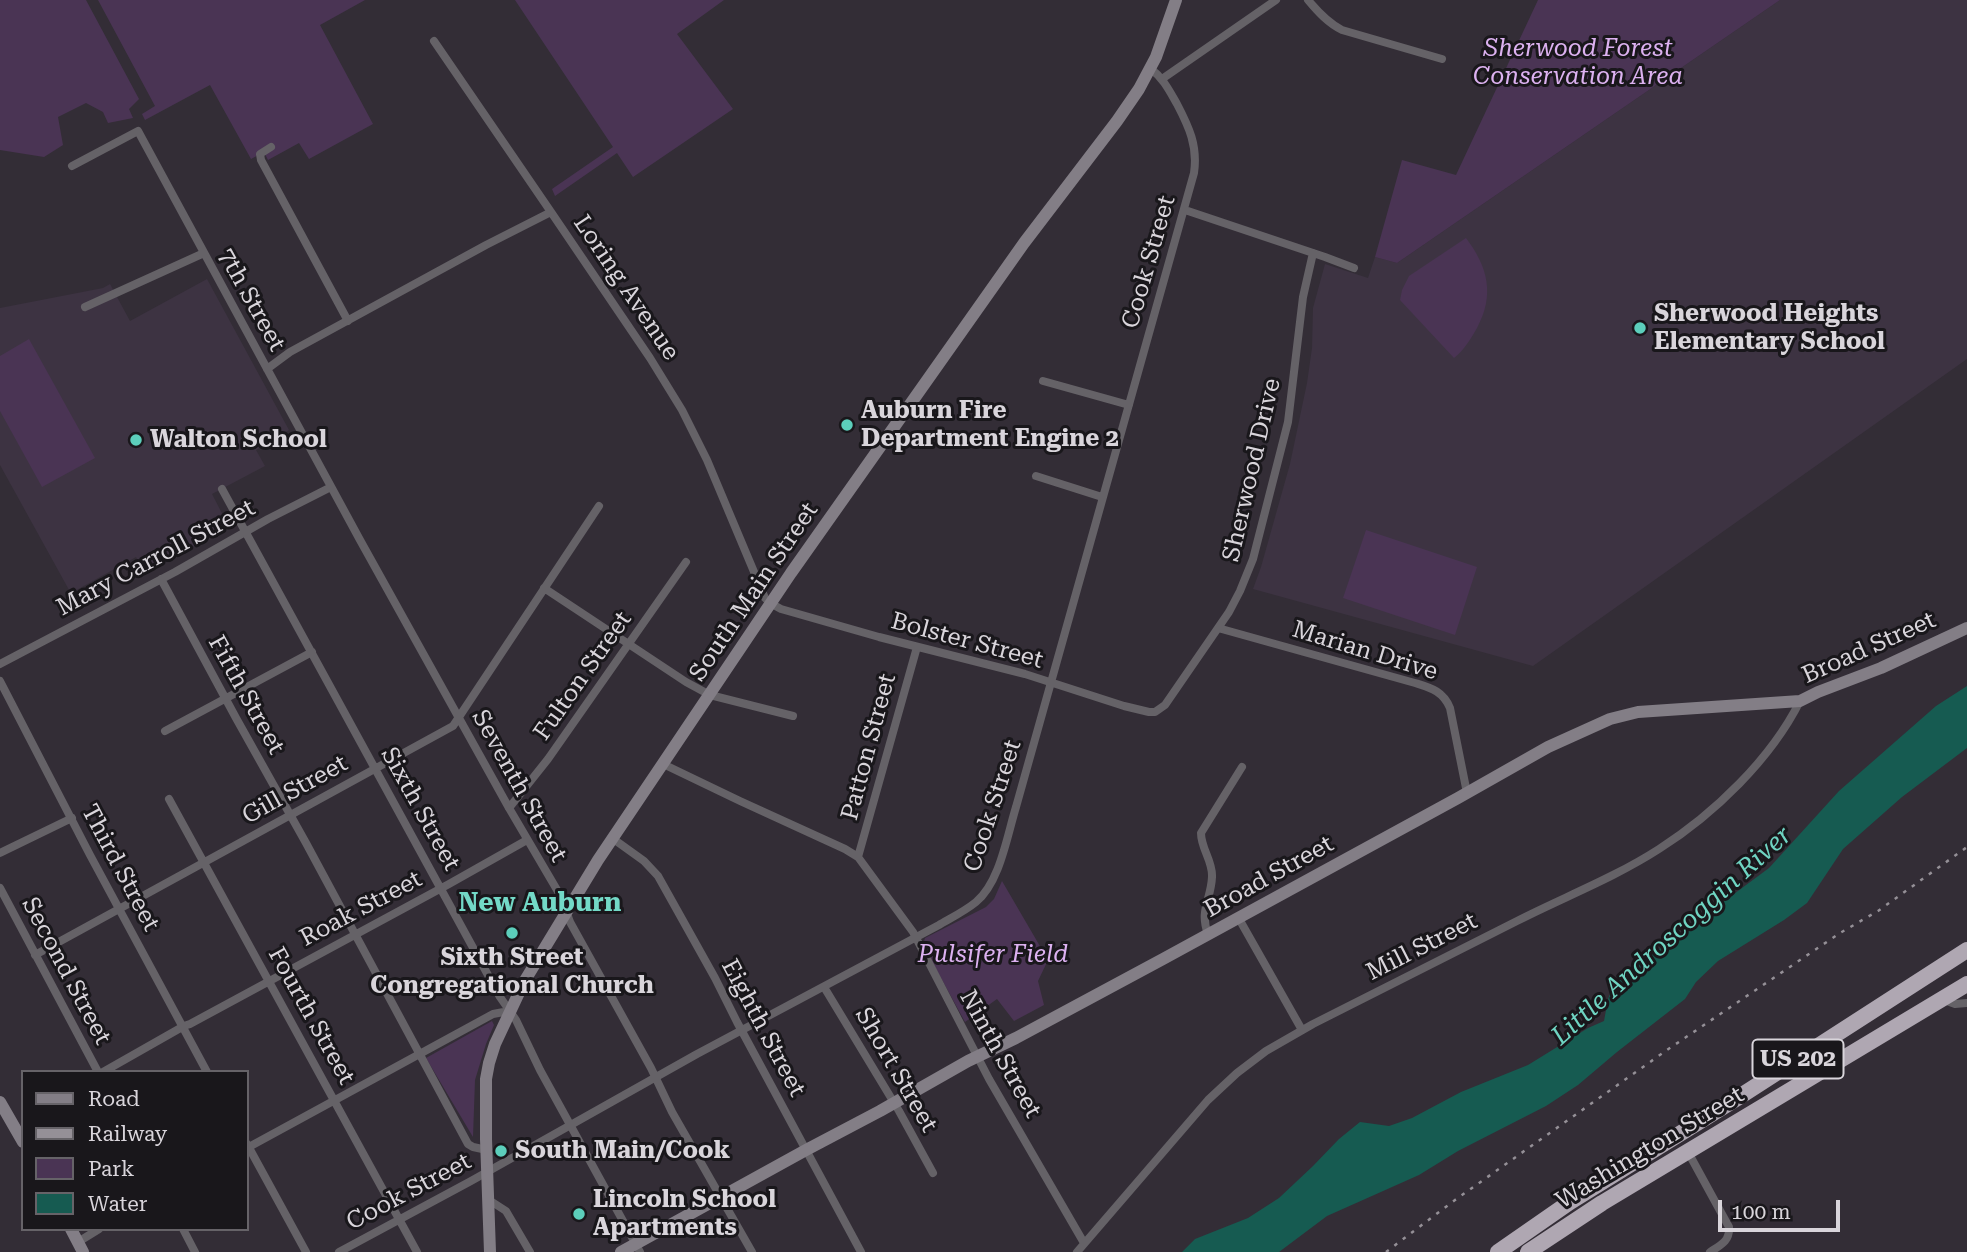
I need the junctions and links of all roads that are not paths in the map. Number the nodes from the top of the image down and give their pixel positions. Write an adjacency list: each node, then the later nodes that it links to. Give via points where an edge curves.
1 (1308, 0): 5 (street, via 1342,30)
2 (1174, 1): 6 (street, South Main Street)
3 (1272, 1): 7 (street)
4 (434, 41): 11 (street)
5 (1442, 59)
6 (1150, 68): 7 (street, Cook Street); 29 (street, South Main Street, via 1117,121 1024,243)
7 (1162, 79): 10 (street, Cook Street, via 1187,122 1195,149)
8 (271, 147): 16 (street, via 260,154 261,160)
9 (72, 166): 12 (street, 7th Street, via 138,131)
10 (1185, 210): 13 (street); 19 (street, Cook Street)
11 (551, 212): 16 (street, Loring Avenue); 29 (street, Loring Avenue, via 682,410)
12 (204, 253): 15 (street); 17 (street, 7th Street)
13 (1313, 253): 14 (street); 30 (street, Sherwood Drive, via 1288,422 1261,529 1247,576)
14 (1354, 268)
15 (85, 306)
16 (348, 321): 17 (street, Loring Avenue)
17 (267, 369): 21 (street, 7th Street)
18 (1043, 381): 19 (street)
19 (1129, 405): 23 (street, Cook Street)
20 (1036, 476): 23 (street)
21 (331, 487): 25 (street, Mary Carroll Street); 43 (street, Seventh Street)
22 (222, 489): 25 (street, Sixth Street)
23 (1102, 497): 37 (street, Cook Street)
24 (600, 506): 28 (street, Gill Street)
25 (246, 533): 27 (street, Mary Carroll Street); 34 (street, Sixth Street)
26 (686, 562): 32 (street, Fulton Street)
27 (161, 579): 35 (street, Mary Carroll Street); 39 (street, Fifth Street)
28 (544, 588): 32 (street); 43 (street, Gill Street)
29 (770, 603): 33 (street, Bolster Street); 38 (street, South Main Street)
30 (1218, 628): 41 (street, Sherwood Drive, via 1165,705); 48 (street, Marian Drive, via 1440,693 1450,708)
31 (1967, 628): 40 (street, Broad Street)
32 (629, 644): 38 (street); 50 (street, Fulton Street)
33 (917, 647): 37 (street, Bolster Street); 56 (street, Patton Street)
34 (312, 652): 39 (street); 47 (street, Sixth Street)
35 (0, 664)
36 (0, 681): 52 (street, Third Street)
37 (1050, 683): 41 (street, Bolster Street); 65 (street, Cook Street, via 988,888 972,905)
38 (710, 695): 42 (street); 45 (street, South Main Street)
39 (225, 698): 44 (street); 51 (street, Fifth Street)
40 (1800, 701): 48 (street, Broad Street, via 1638,712 1610,719 1548,747); 75 (street, Mill Street, via 1784,731 1746,775 1660,849)
41 (1155, 712)
42 (793, 716)
43 (458, 717): 47 (street, Gill Street, via 448,730); 50 (street, Seventh Street)
44 (164, 732)
45 (663, 764): 53 (street, South Main Street); 56 (street, Ninth Street)
46 (1242, 767): 64 (street, via 1201,833 1212,868 1204,914)
47 (376, 769): 51 (street, Gill Street); 59 (street, Sixth Street)
48 (1467, 793): 62 (street, Broad Street)
49 (169, 799): 57 (street, Fourth Street)
50 (509, 808): 54 (street, Seventh Street)
51 (291, 816): 57 (street, Gill Street); 63 (street, Fifth Street)
52 (72, 818): 55 (street); 60 (street, Third Street)
53 (612, 838): 61 (street, South Main Street); 76 (street, Eighth Street, via 658,876)
54 (527, 840): 59 (street, Roak Street); 61 (street, Seventh Street)
55 (0, 853)
56 (858, 857): 65 (street, Ninth Street)
57 (204, 863): 60 (street, Gill Street); 68 (street, Fourth Street)
58 (0, 888): 67 (street, Second Street)
59 (441, 888): 63 (street, Roak Street); 73 (street, Sixth Street)
60 (120, 909): 67 (street, Gill Street); 74 (street, Third Street)
61 (566, 911): 73 (street, South Main Street); 82 (street, Seventh Street)
62 (1238, 917): 64 (street, Broad Street); 75 (street)
63 (355, 934): 68 (street, Roak Street); 77 (street, Fifth Street)
64 (1208, 934): 78 (street, Broad Street)
65 (916, 937): 70 (street, Cook Street); 78 (street, Ninth Street)
66 (1967, 950): 114 (highway, US 202)
67 (35, 955): 79 (street, Second Street)
68 (270, 982): 74 (street, Roak Street); 83 (street, Fourth Street)
69 (1967, 984): 71 (highway, US 202)
70 (824, 987): 76 (street, Cook Street); 85 (street, Short Street)
71 (1941, 999): 72 (street); 92 (highway, Washington Street / US 202)
72 (1967, 1003)
73 (509, 1011): 77 (street, via 493,1014); 86 (street, Sixth Street); 90 (street, South Main Street, via 486,1079)
74 (184, 1026): 80 (street, Roak Street); 81 (street, Third Street)
75 (1302, 1030): 101 (street, Mill Street, via 1266,1051 1208,1100)
76 (742, 1031): 82 (street, Cook Street); 91 (street, Eighth Street)
77 (419, 1055): 83 (street); 90 (street, Fifth Street, via 468,1144)
78 (977, 1057): 85 (street, Broad Street); 101 (street, Ninth Street)
79 (99, 1070)
80 (104, 1070)
81 (206, 1070)
82 (656, 1078): 86 (street, Cook Street); 95 (street, Seventh Street)
83 (334, 1100): 88 (street); 97 (street, Fourth Street)
84 (0, 1101): 87 (street)
85 (894, 1104): 91 (street, Broad Street); 94 (street, Short Street)
86 (570, 1125): 93 (street, Cook Street); 103 (street, Sixth Street)
87 (21, 1138)
88 (248, 1145)
89 (248, 1148): 105 (street)
90 (486, 1150): 93 (street, South Main Street)
91 (806, 1150): 95 (street, Broad Street); 112 (street, Eighth Street)
92 (1688, 1152): 115 (highway, Washington Street / US 202); 116 (street, via 1729,1227 1725,1243)
93 (488, 1171): 96 (street, South Main Street); 97 (street, Cook Street)
94 (933, 1173)
95 (720, 1197): 103 (street, Broad Street); 111 (street, Seventh Street)
96 (489, 1200): 108 (street, South Main Street); 109 (street, via 506,1211)
97 (399, 1218): 106 (street, Cook Street); 107 (street, Fourth Street)
98 (72, 1231): 102 (street)
99 (97, 1231): 102 (street)
100 (184, 1231): 104 (street)
101 (1084, 1243): 113 (street, Mill Street)
102 (80, 1247)
103 (637, 1248): 110 (street, Broad Street)
104 (195, 1252)
105 (306, 1252)
106 (339, 1252)
107 (417, 1252)
108 (490, 1252)
109 (530, 1252)
110 (621, 1252)
111 (752, 1252)
112 (861, 1252)
113 (1077, 1252)
114 (1498, 1252)
115 (1528, 1252)
116 (1710, 1252)

